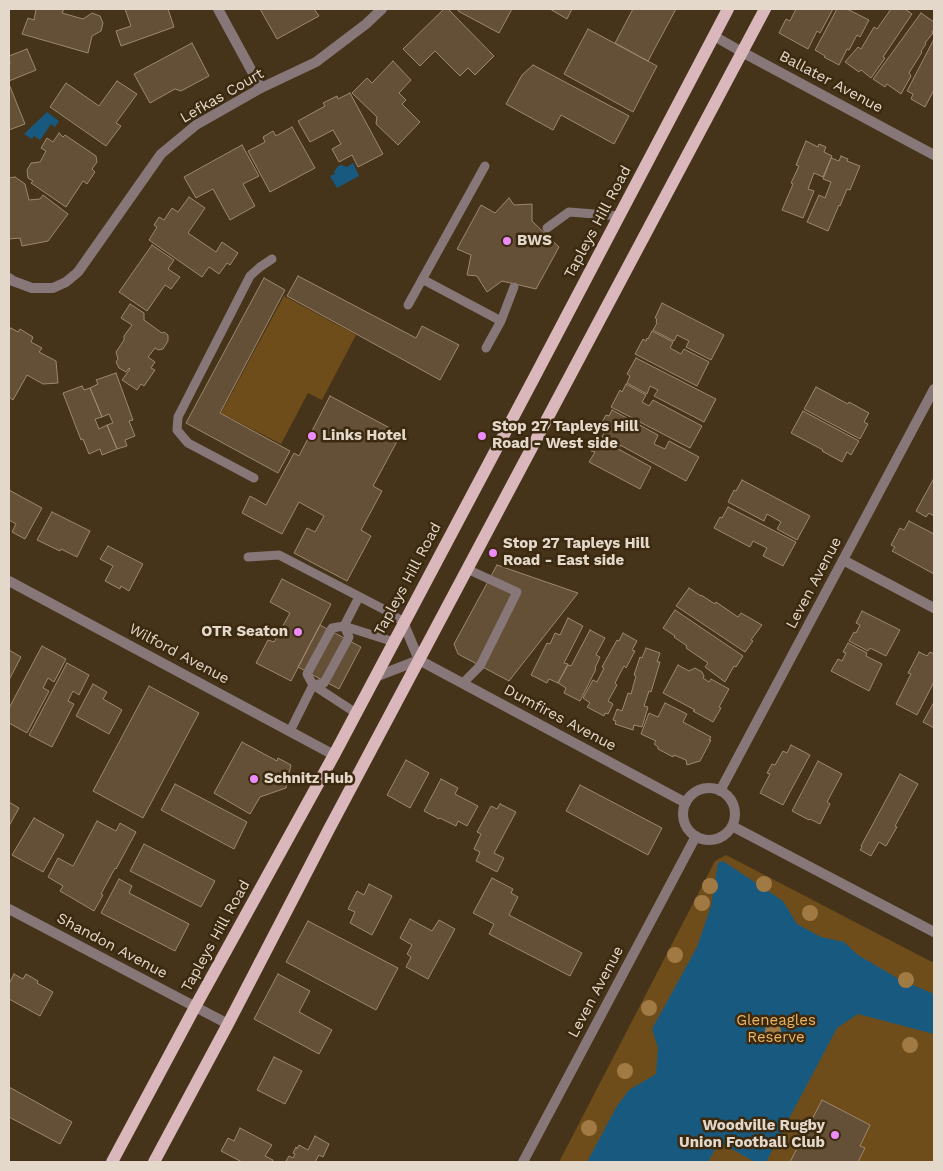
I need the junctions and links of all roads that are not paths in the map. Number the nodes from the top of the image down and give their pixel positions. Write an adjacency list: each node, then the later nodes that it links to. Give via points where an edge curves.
1 (218, 9): 7 (street)
2 (382, 9): 7 (street, Lefkas Court, via 316,62)
3 (728, 9): 5 (main road, Tapleys Hill Road)
4 (765, 9): 6 (main road)
5 (714, 36): 6 (street, Ballater Avenue); 10 (main road, Tapleys Hill Road)
6 (742, 52): 8 (street, Ballater Avenue); 23 (main road)
7 (260, 88): 13 (street, Lefkas Court, via 196,125 161,154 78,272 66,282 53,288 32,288)
8 (934, 155)
9 (485, 166): 14 (lane)
10 (620, 216): 11 (lane, via 569,212); 27 (main road, Tapleys Hill Road)
11 (546, 228)
12 (272, 259): 20 (lane, via 250,276 178,417 177,430 188,442)
13 (9, 278)
14 (422, 279): 16 (lane); 17 (lane)
15 (514, 287): 17 (lane)
16 (408, 305)
17 (501, 321): 18 (lane)
18 (486, 348)
19 (934, 389): 22 (street, Leven Avenue)
20 (254, 478)
21 (248, 557): 25 (lane, via 279,555)
22 (842, 560): 26 (street); 37 (street, Leven Avenue)
23 (467, 569): 30 (main road); 32 (lane, via 518,592 480,666)
24 (9, 581): 35 (street, Wilford Avenue)
25 (359, 597): 27 (lane); 28 (lane)
26 (934, 608)
27 (403, 622): 29 (main road, Tapleys Hill Road); 30 (street)
28 (344, 626): 29 (lane); 33 (lane, via 349,637 324,683); 33 (lane, via 332,628 307,674)
29 (394, 642): 31 (main road, Tapleys Hill Road)
30 (419, 660): 31 (street); 32 (street, Dumfires Avenue); 44 (main road)
31 (375, 677): 34 (main road, Tapleys Hill Road)
32 (463, 683): 38 (street, Dumfires Avenue)
33 (314, 685): 34 (lane); 35 (lane)
34 (356, 713): 36 (main road, Tapleys Hill Road)
35 (290, 731): 36 (street, Wilford Avenue)
36 (334, 754): 43 (main road, Tapleys Hill Road)
37 (720, 791): 38 (street, via 697,791); 39 (street, via 732,802 735,810)
38 (686, 803): 40 (street, via 686,825)
39 (732, 826): 40 (street, via 720,838 712,840); 42 (street)
40 (696, 836): 47 (street, Leven Avenue)
41 (9, 909): 43 (street, Shandon Avenue)
42 (934, 932)
43 (195, 1007): 44 (street, Shandon Avenue); 45 (main road, Tapleys Hill Road)
44 (228, 1024): 46 (main road)
45 (112, 1162)
46 (154, 1162)
47 (523, 1162)

